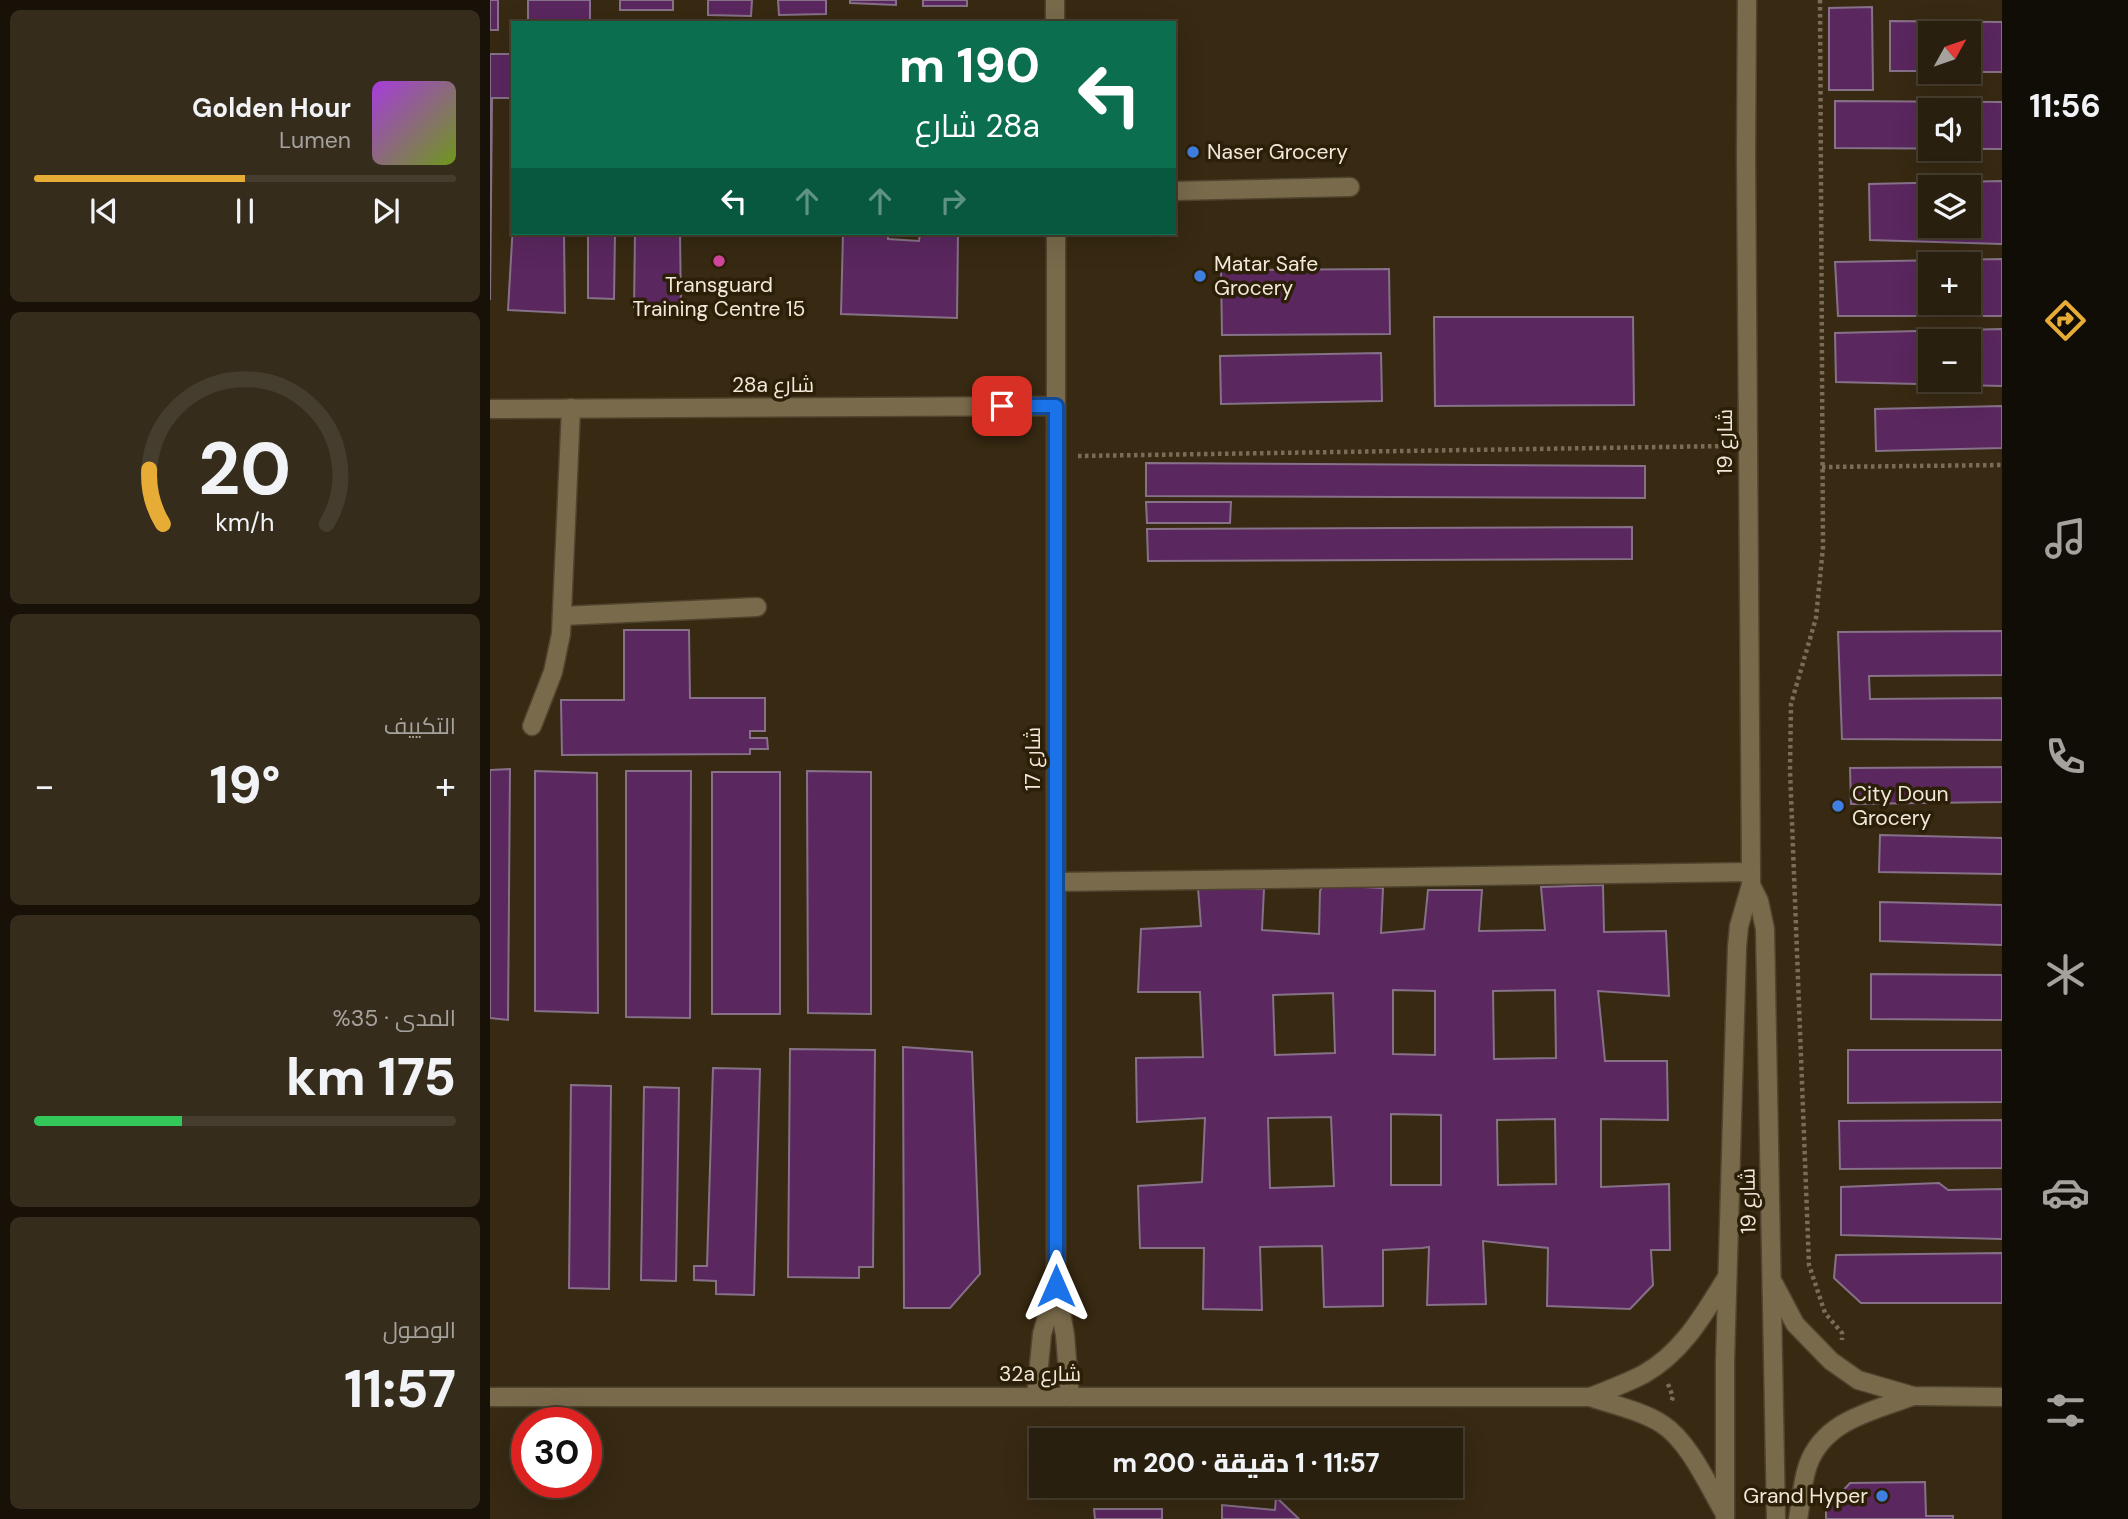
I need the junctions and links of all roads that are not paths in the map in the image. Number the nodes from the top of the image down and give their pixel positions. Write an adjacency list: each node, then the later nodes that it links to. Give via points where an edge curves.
1 (1055, 0): 3 (street)
2 (1747, 0): 13 (street, شارع 19)
3 (1055, 21)
4 (1350, 187): 5 (street)
5 (1176, 191)
6 (1056, 235): 7 (street, شارع 17)
7 (1056, 406): 8 (street, 28a شارع); 14 (street, شارع 17)
8 (571, 408): 9 (street, 28a شارع); 11 (street)
9 (490, 409)
10 (757, 607): 11 (street)
11 (562, 616): 12 (street, via 559,651)
12 (531, 726)
13 (1751, 878): 14 (street); 15 (street, شارع 19, via 1737,947); 16 (street, شارع 19, via 1765,929)
14 (1056, 881): 17 (street, شارع 17)
15 (1728, 1276): 22 (street, 32a شارع, via 1696,1327 1661,1363); 24 (street, شارع 19)
16 (1773, 1281): 19 (street, via 1795,1324 1812,1344 1858,1380); 25 (street, شارع 19)
17 (1056, 1286): 18 (street, شارع 17, via 1042,1335); 21 (street, شارع 17)
18 (1036, 1396): 20 (street, 32a شارع); 21 (street, 32a شارع)
19 (1913, 1396): 23 (street); 26 (street, via 1837,1426 1820,1442 1807,1468)
20 (490, 1397)
21 (1070, 1397): 22 (street, 32a شارع)
22 (1590, 1397): 24 (street, 32a شارع, via 1663,1424 1691,1456)
23 (2002, 1397)
24 (1725, 1517)
25 (1776, 1519)
26 (1798, 1519)

